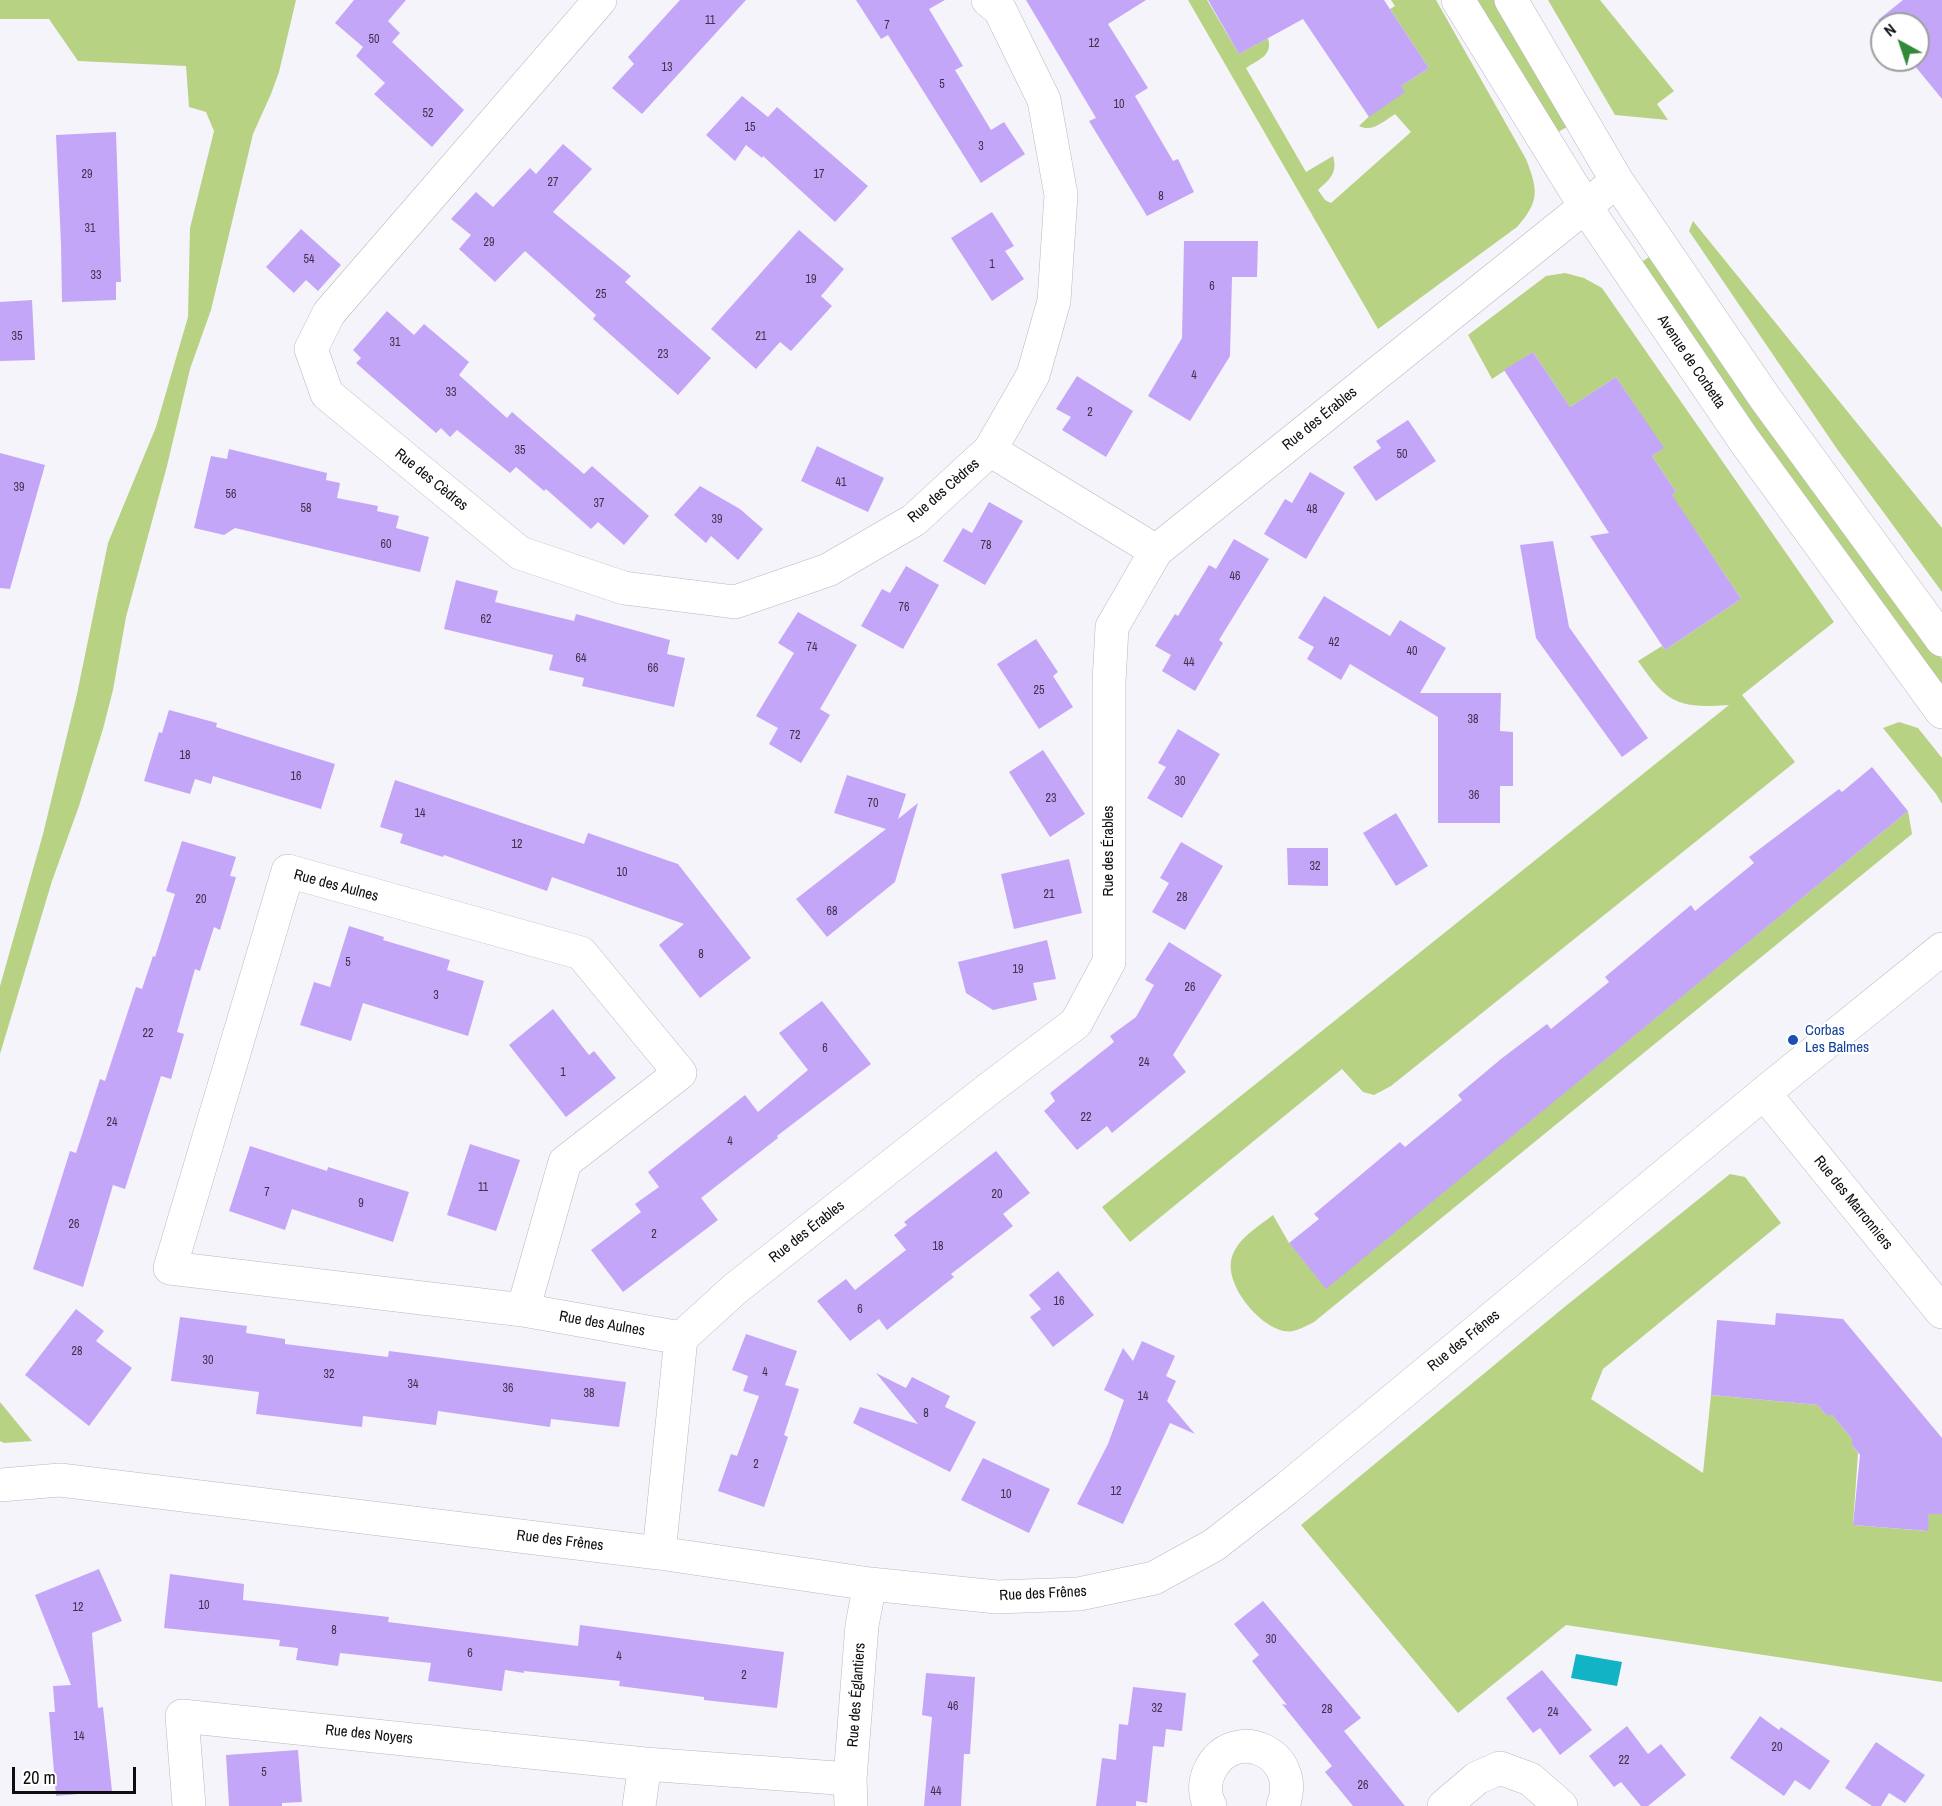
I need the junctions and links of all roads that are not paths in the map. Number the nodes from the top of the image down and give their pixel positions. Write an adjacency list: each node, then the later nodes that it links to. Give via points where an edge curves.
1 (600, 0): 7 (street, Rue des Cèdres, via 329,313 311,349 327,394 520,552 624,588 735,602 828,570 914,520)
2 (988, 0): 7 (street, Rue des Cèdres, via 1000,10 1044,100 1061,195 1053,301 1036,365)
3 (1458, 0): 6 (street, Avenue de Corbetta)
4 (1511, 0): 5 (street)
5 (1617, 181): 6 (street, Rue des Érables); 9 (street, via 1765,398)
6 (1584, 206): 8 (street, Rue des Érables); 10 (street, Avenue de Corbetta, via 1744,440)
7 (990, 450): 8 (street, Rue des Cèdres)
8 (1156, 551): 15 (street, Rue des Érables, via 1112,627 1109,962 1076,1023 736,1288)
9 (1942, 639)
10 (1942, 712)
11 (1942, 949): 12 (street, Rue des Frênes)
12 (1764, 1094): 14 (street, Rue des Marronniers); 18 (street, Rue des Frênes, via 1286,1489 1214,1545 1154,1578 1079,1594 996,1597)
13 (523, 1310): 13 (street, Rue des Aulnes, via 170,1268 288,871 581,953 680,1073 565,1162); 15 (street, Rue des Aulnes)
14 (1942, 1312)
15 (681, 1338): 17 (street)
16 (0, 1485): 17 (street, Rue des Frênes, via 60,1480)
17 (659, 1553): 18 (street, Rue des Frênes)
18 (870, 1584): 20 (street, Rue des Églantiers, via 862,1625)
19 (645, 1764): 20 (street, Rue des Noyers); 21 (street, Rue des Noyers, via 182,1716); 22 (street)
20 (850, 1793)
21 (189, 1806)
22 (639, 1806)
23 (1210, 1806): 24 (street, via 1205,1788 1214,1763 1223,1753 1250,1746 1275,1757 1283,1768 1288,1782)
24 (1283, 1806)
25 (1444, 1806): 26 (street, via 1478,1778 1500,1768 1530,1779)
26 (1561, 1806)

